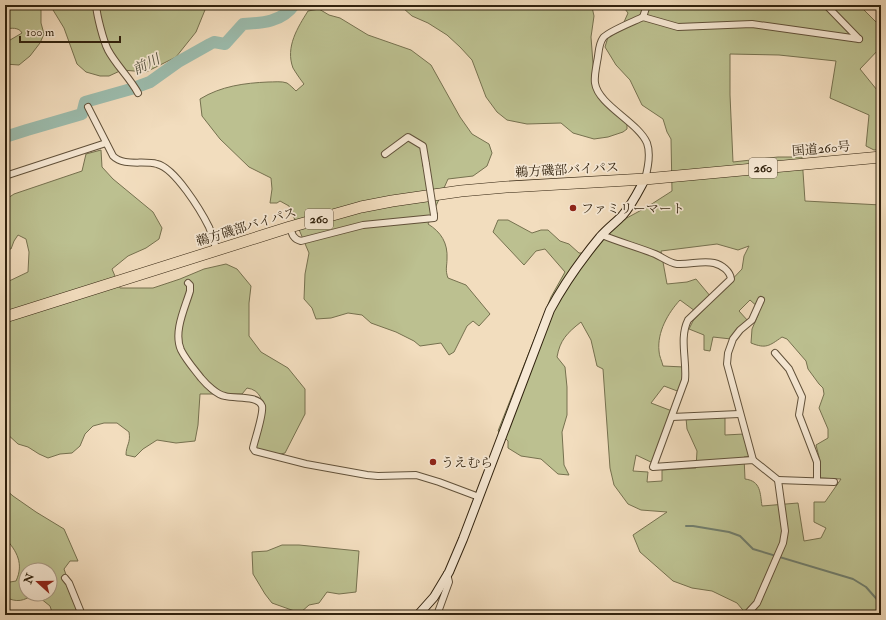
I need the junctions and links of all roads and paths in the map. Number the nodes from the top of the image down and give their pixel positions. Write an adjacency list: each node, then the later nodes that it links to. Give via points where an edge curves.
1 (96, 5): 5 (street, via 108,49)
2 (647, 5): 4 (street)
3 (826, 5): 4 (street, via 859,39 752,24 678,27)
4 (643, 17): 11 (street, via 606,35 600,46 595,78 599,93 639,131 647,144 649,158)
5 (136, 90)
6 (88, 107): 7 (street)
7 (106, 143): 10 (street); 14 (street, via 119,161 158,164 170,171 209,227)
8 (385, 154): 12 (street, bridge, via 408,137 423,146 434,218 363,225 302,241 293,236)
9 (881, 157): 11 (highway, 国道260号 / 260)
10 (5, 176)
11 (645, 179): 12 (highway, 鵜方磯部バイパス / 260, via 506,187 418,197 361,207); 13 (street, via 623,215)
12 (290, 226): 14 (highway, 鵜方磯部バイパス / 260)
13 (602, 235): 20 (street, via 677,264 715,263 731,275 731,279 688,320 685,327 685,380); 25 (street, via 562,288 550,310)
14 (217, 250): 17 (highway, 鵜方磯部バイパス / 260)
15 (188, 283): 25 (street, via 190,290 179,328 181,349 205,382 222,395 256,400 261,404 253,448 255,451 306,464 367,474 416,474)
16 (761, 300): 19 (street, via 752,320 733,339 728,353 727,364)
17 (5, 317)
18 (775, 353): 23 (street, via 789,369 802,397 799,415 817,462)
19 (740, 414): 20 (street); 21 (street)
20 (672, 417): 21 (street, via 653,467)
21 (753, 460): 22 (street)
22 (778, 480): 23 (street); 31 (street, via 783,543 757,603)
23 (817, 481): 24 (street)
24 (834, 482)
25 (479, 497): 26 (street, via 464,539)
26 (447, 574): 29 (street, via 434,597); 30 (street, via 449,582)
27 (65, 578): 28 (street)
28 (82, 615)
29 (418, 615)
30 (437, 615)
31 (746, 615)

